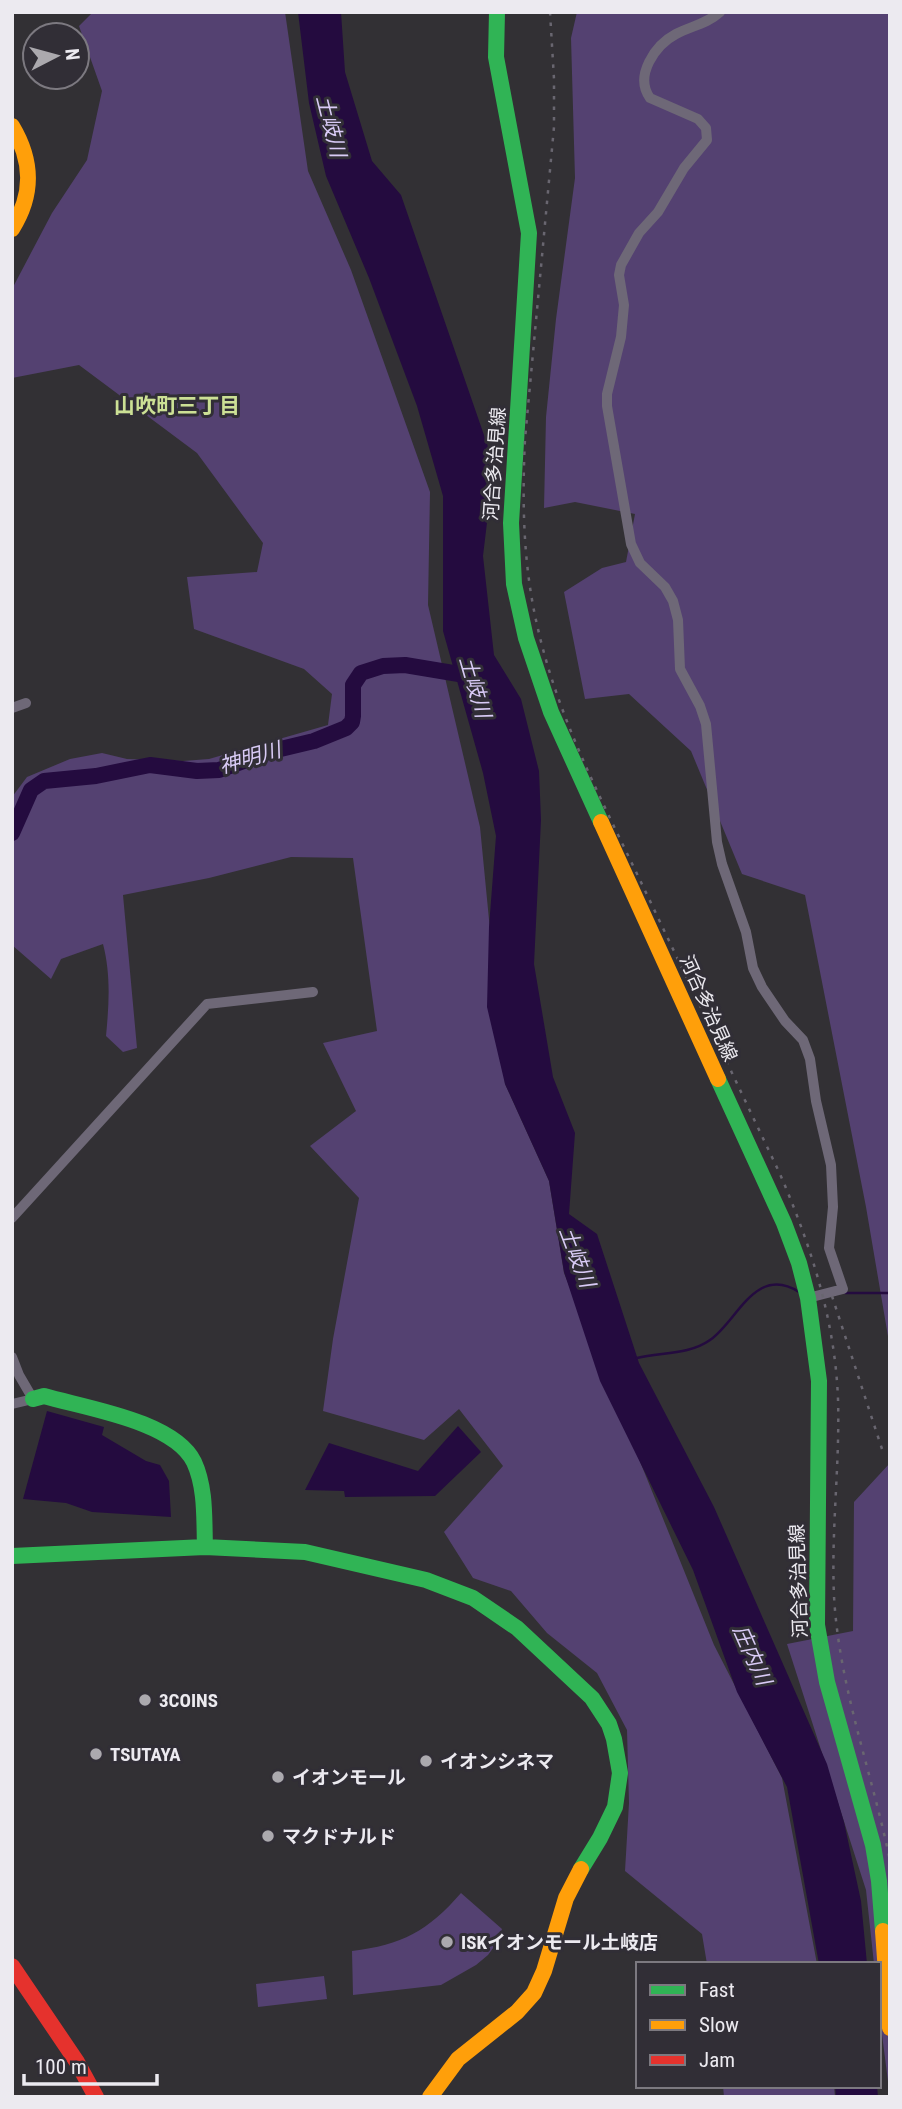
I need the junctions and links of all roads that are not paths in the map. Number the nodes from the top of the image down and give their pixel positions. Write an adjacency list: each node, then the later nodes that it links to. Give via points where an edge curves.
1 (497, 12): 9 (main road, 河合多治見線, via 496,57 529,233 511,523 515,594 551,712 784,1223)
2 (720, 12): 9 (street, via 660,46 644,74 650,98 698,119 706,128 707,140 621,265 621,337 607,406 631,544 640,563 666,587 673,601 680,668 706,724 717,842 753,968 785,1021 803,1040 810,1059 831,1165 829,1248 843,1289)
3 (12, 126): 4 (main road, via 24,143 30,178 22,215)
4 (12, 229)
5 (26, 703): 6 (street)
6 (12, 708)
7 (313, 992): 8 (street, via 208,1004)
8 (12, 1218)
9 (808, 1298): 16 (main road, 河合多治見線, via 818,1381 817,1625 827,1682 877,1869)
10 (12, 1356): 11 (street)
11 (33, 1399): 12 (street); 13 (main road, via 44,1396 156,1429 174,1439 188,1452 198,1474)
12 (12, 1404)
13 (205, 1547): 14 (main road); 18 (main road, via 307,1553 442,1583 511,1623 582,1686 613,1730 620,1775 615,1803 567,1895 534,1993 513,2016 458,2058)
14 (12, 1556)
15 (12, 1966): 17 (main road)
16 (890, 2028)
17 (96, 2097)
18 (430, 2097)

